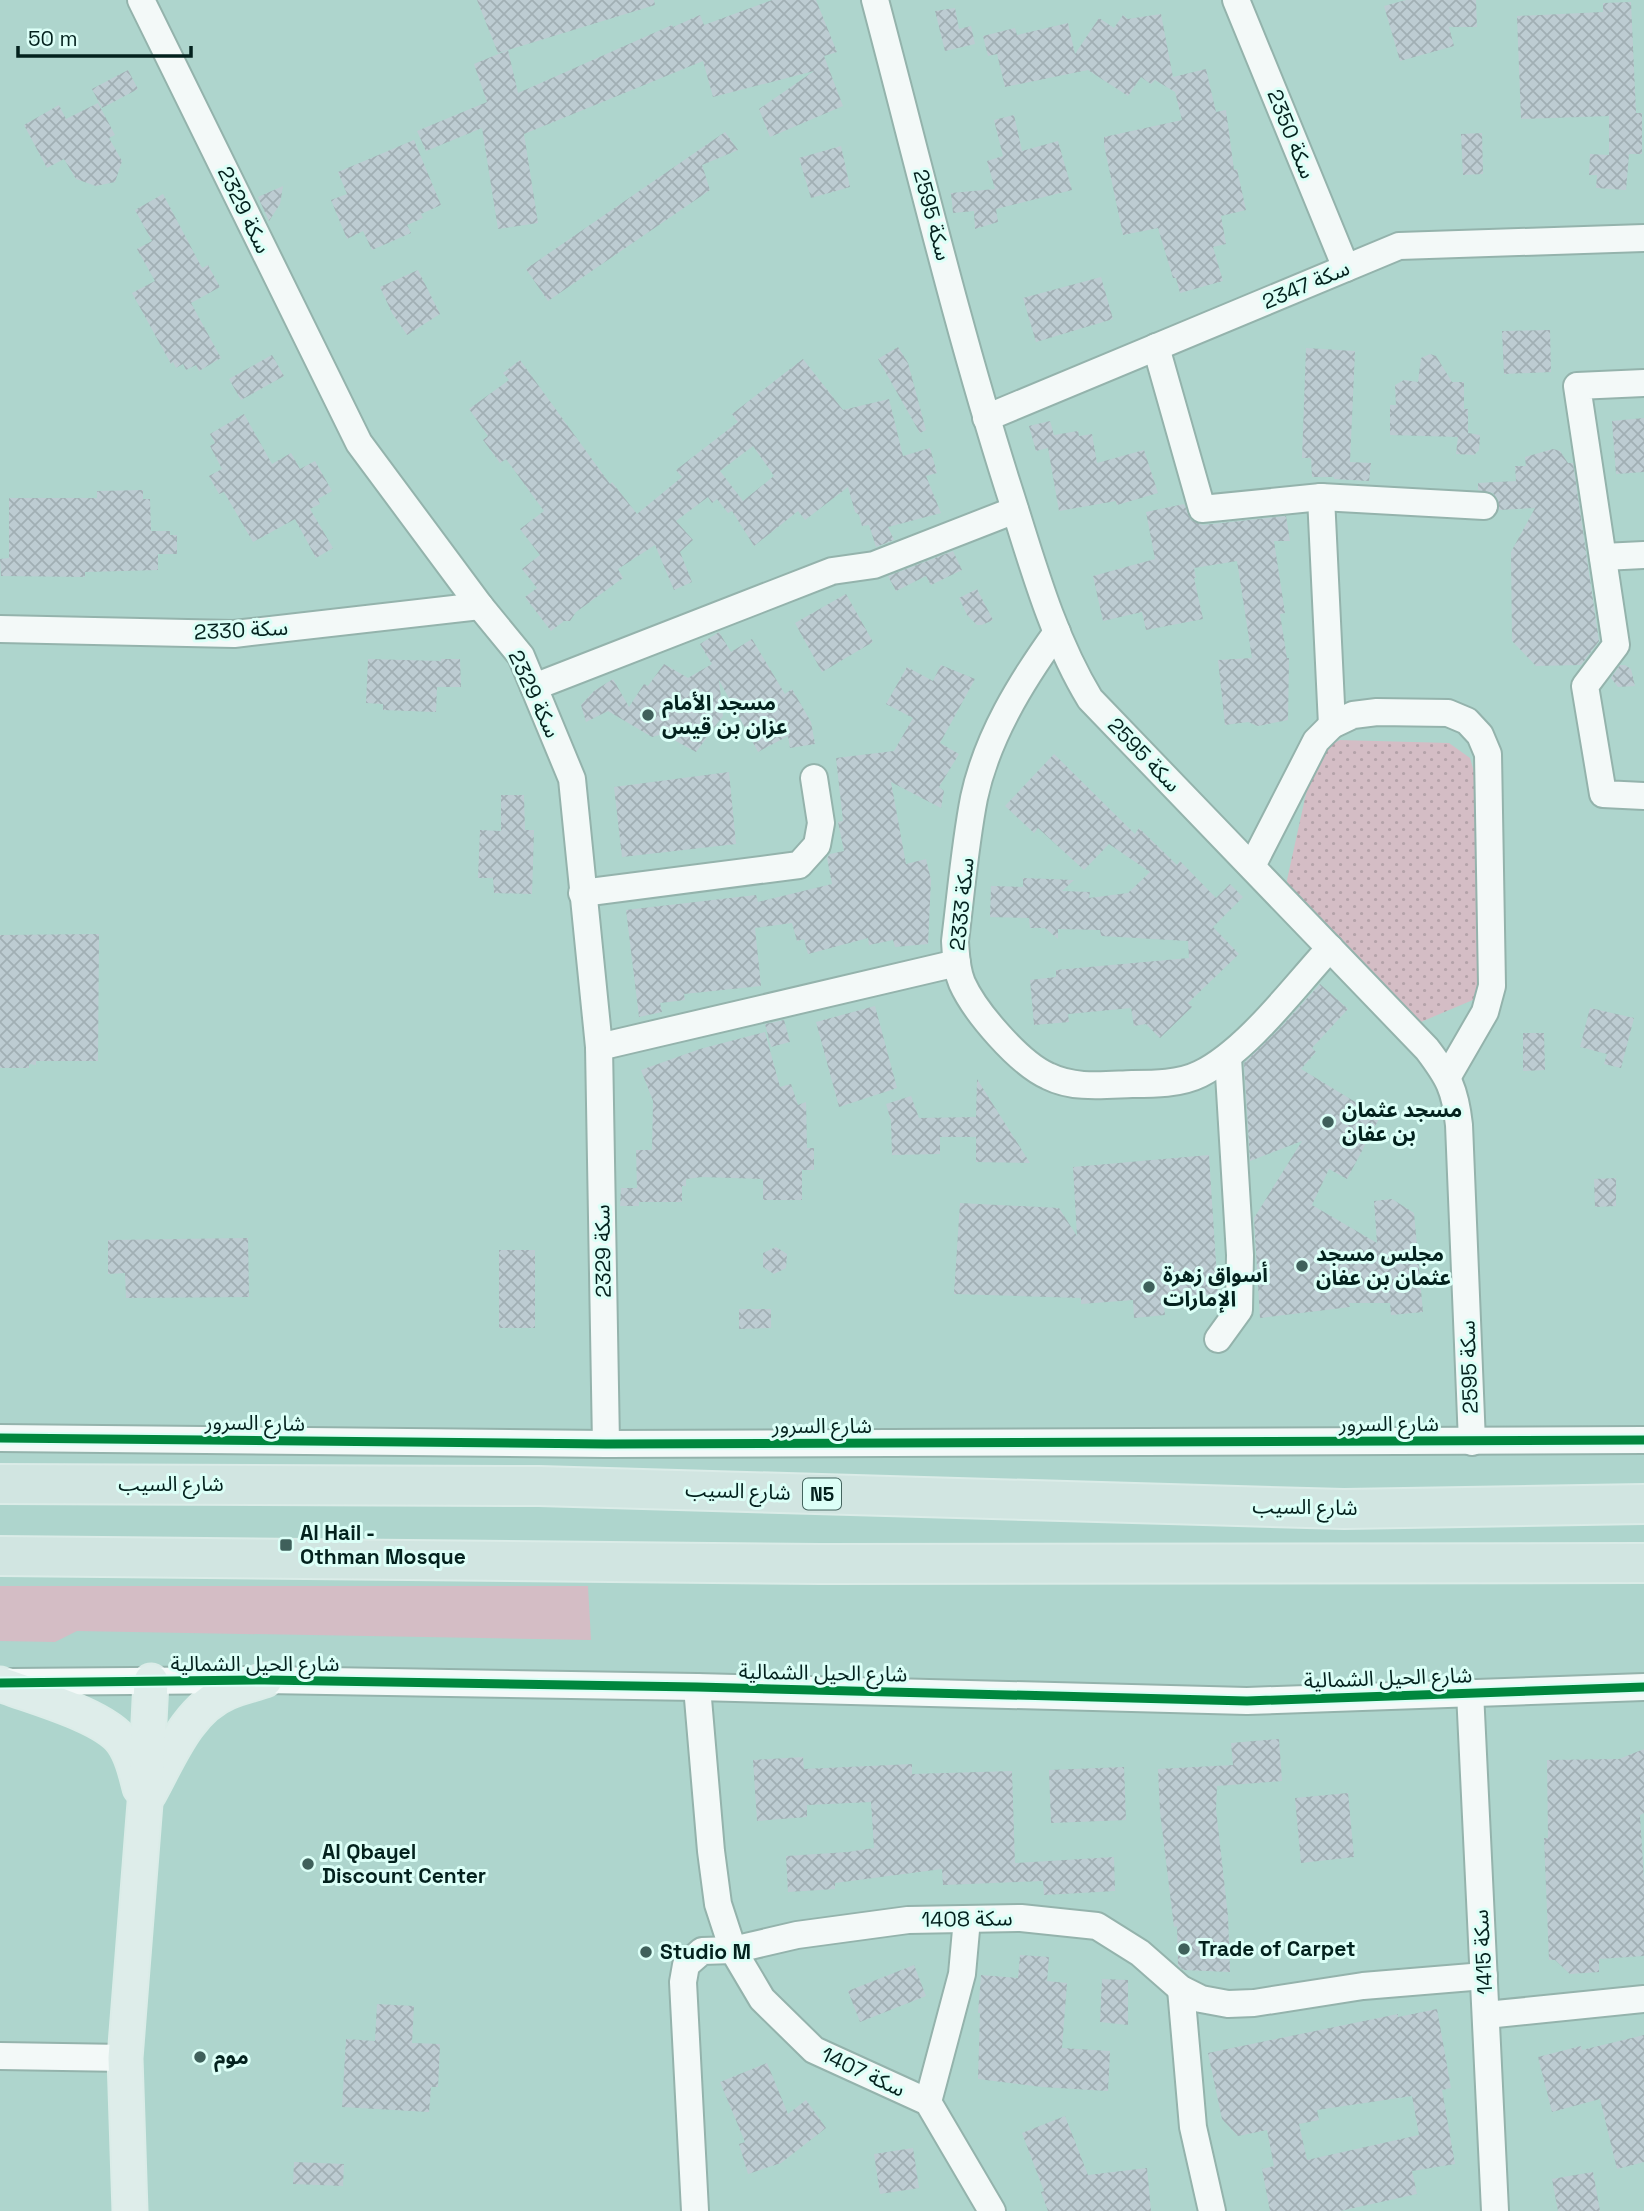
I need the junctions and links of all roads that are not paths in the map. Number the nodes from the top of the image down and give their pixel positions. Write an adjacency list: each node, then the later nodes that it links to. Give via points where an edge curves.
1 (141, 0): 14 (street, سكة 2329, via 359,443)
2 (875, 0): 8 (street, سكة 2595)
3 (1236, 0): 5 (street, سكة 2350)
4 (1644, 238): 5 (street, سكة 2347, via 1399,246)
5 (1346, 268): 6 (street, سكة 2347)
6 (1156, 347): 8 (street, سكة 2347); 9 (street, via 1202,509)
7 (1644, 383): 13 (street, via 1577,386)
8 (986, 418): 11 (street, سكة 2595)
9 (1321, 497): 10 (street); 18 (street)
10 (1484, 506)
11 (1015, 510): 16 (street, سكة 2595); 17 (street, via 874,565 832,571)
12 (1644, 555): 13 (street)
13 (1603, 557): 20 (street, via 1616,645 1586,685 1603,794)
14 (480, 606): 15 (street, سكة 2330, via 233,634); 17 (street, سكة 2329, via 521,656)
15 (0, 629)
16 (1057, 632): 21 (street, سكة 2595, via 1090,699); 24 (street, سكة 2333, via 1007,710 974,797 955,941)
17 (534, 687): 22 (street, سكة 2329, via 572,779)
18 (1332, 725): 21 (street, via 1315,741); 27 (street, via 1353,715 1377,712 1448,713 1467,721 1488,754 1492,986 1485,1012)
19 (814, 778): 22 (street, via 821,823 817,845 799,865)
20 (1644, 796)
21 (1252, 866): 23 (street, سكة 2595)
22 (582, 893): 25 (street, سكة 2329)
23 (1330, 948): 26 (street, سكة 2333); 27 (street, سكة 2595)
24 (957, 964): 25 (street); 26 (street, سكة 2333, via 962,983 1003,1039 1024,1061 1049,1077 1078,1085 1164,1083 1198,1075)
25 (599, 1047): 32 (street, سكة 2329)
26 (1228, 1058): 28 (street, via 1239,1310)
27 (1448, 1076): 31 (street, سكة 2595, via 1459,1125)
28 (1218, 1339)
29 (0, 1438): 32 (street, شارع السرور)
30 (1644, 1440): 31 (street, شارع السرور)
31 (1472, 1442): 32 (street, شارع السرور)
32 (606, 1444)
33 (0, 1484): 34 (highway, شارع السيب / N5, via 539,1486 1344,1509)
34 (1644, 1504)
35 (0, 1556): 36 (highway, via 821,1564)
36 (1644, 1563)
37 (265, 1680): 38 (street, شارع الحيل الشمالية); 40 (street, شارع الحيل الشمالية); 43 (main road, via 227,1692 208,1704 182,1732)
38 (150, 1681): 39 (street, شارع الحيل الشمالية); 43 (main road)
39 (0, 1683): 43 (main road, via 104,1725 122,1741 132,1759)
40 (697, 1687): 42 (street, شارع الحيل الشمالية, via 1247,1700); 45 (street, سكة 1407, via 718,1904)
41 (1644, 1687): 42 (street, شارع الحيل الشمالية)
42 (1470, 1692): 46 (street, سكة 1415)
43 (145, 1803): 51 (main road)
44 (967, 1919): 45 (street, سكة 1408, via 908,1920 797,1935); 47 (street, سكة 1408, via 1021,1918 1097,1926 1140,1953); 52 (street, via 962,1974)
45 (733, 1951): 52 (street, سكة 1407, via 762,1999 814,2050); 54 (street, سكة 1408, via 702,1951 686,1965 682,1982)
46 (1484, 1976): 47 (street, سكة 1408, via 1363,1986 1254,2003 1228,2004); 49 (street, سكة 1415)
47 (1181, 1989): 56 (street, via 1193,2127)
48 (1644, 1998): 49 (street)
49 (1486, 2015): 57 (street, سكة 1415)
50 (0, 2056): 51 (street)
51 (125, 2058): 53 (main road)
52 (928, 2102): 55 (street, سكة 1407)
53 (130, 2211)
54 (695, 2211)
55 (992, 2211)
56 (1212, 2211)
57 (1495, 2211)

